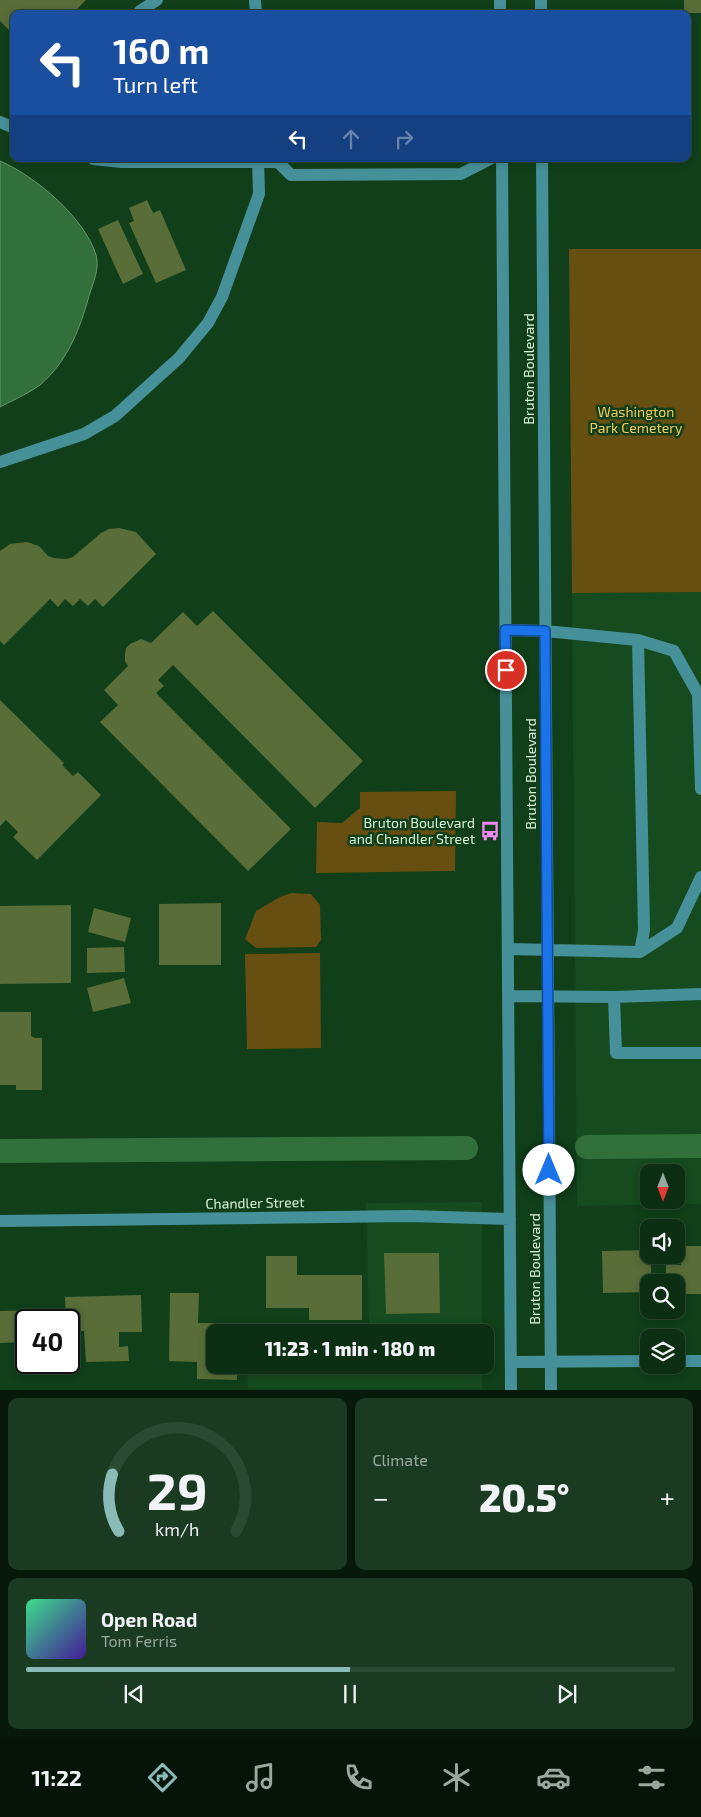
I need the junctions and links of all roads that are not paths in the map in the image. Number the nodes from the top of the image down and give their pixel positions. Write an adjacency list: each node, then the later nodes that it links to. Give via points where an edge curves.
1 (157, 0): 2 (street)
2 (142, 10)
3 (258, 162): 8 (street, via 259,194 222,297 208,322 179,358 115,416 84,434)
4 (281, 162): 5 (street, via 291,175 461,174)
5 (484, 162)
6 (502, 162): 9 (street, Bruton Boulevard)
7 (542, 162): 10 (street, Bruton Boulevard)
8 (0, 462)
9 (505, 630): 10 (street); 14 (street, Bruton Boulevard)
10 (545, 631): 11 (street); 15 (street, Bruton Boulevard)
11 (638, 640): 12 (street, via 674,651 698,694); 16 (street, via 644,930)
12 (701, 789)
13 (701, 876): 16 (street, via 677,928)
14 (508, 949): 15 (street); 18 (street, Bruton Boulevard)
15 (548, 949): 16 (street); 19 (street, Bruton Boulevard)
16 (640, 952)
17 (701, 994): 20 (street)
18 (508, 996): 19 (street); 22 (street, Bruton Boulevard)
19 (548, 996): 20 (street); 27 (street, Bruton Boulevard)
20 (614, 997): 21 (street, via 616,1053)
21 (701, 1053)
22 (510, 1220): 23 (street, Chandler Street, via 410,1216); 26 (street, Bruton Boulevard)
23 (0, 1221)
24 (685, 1361): 25 (street)
25 (701, 1361)
26 (511, 1362): 27 (street); 29 (street, Bruton Boulevard)
27 (551, 1362): 28 (street); 30 (street, Bruton Boulevard)
28 (640, 1362)
29 (511, 1390)
30 (551, 1390)

